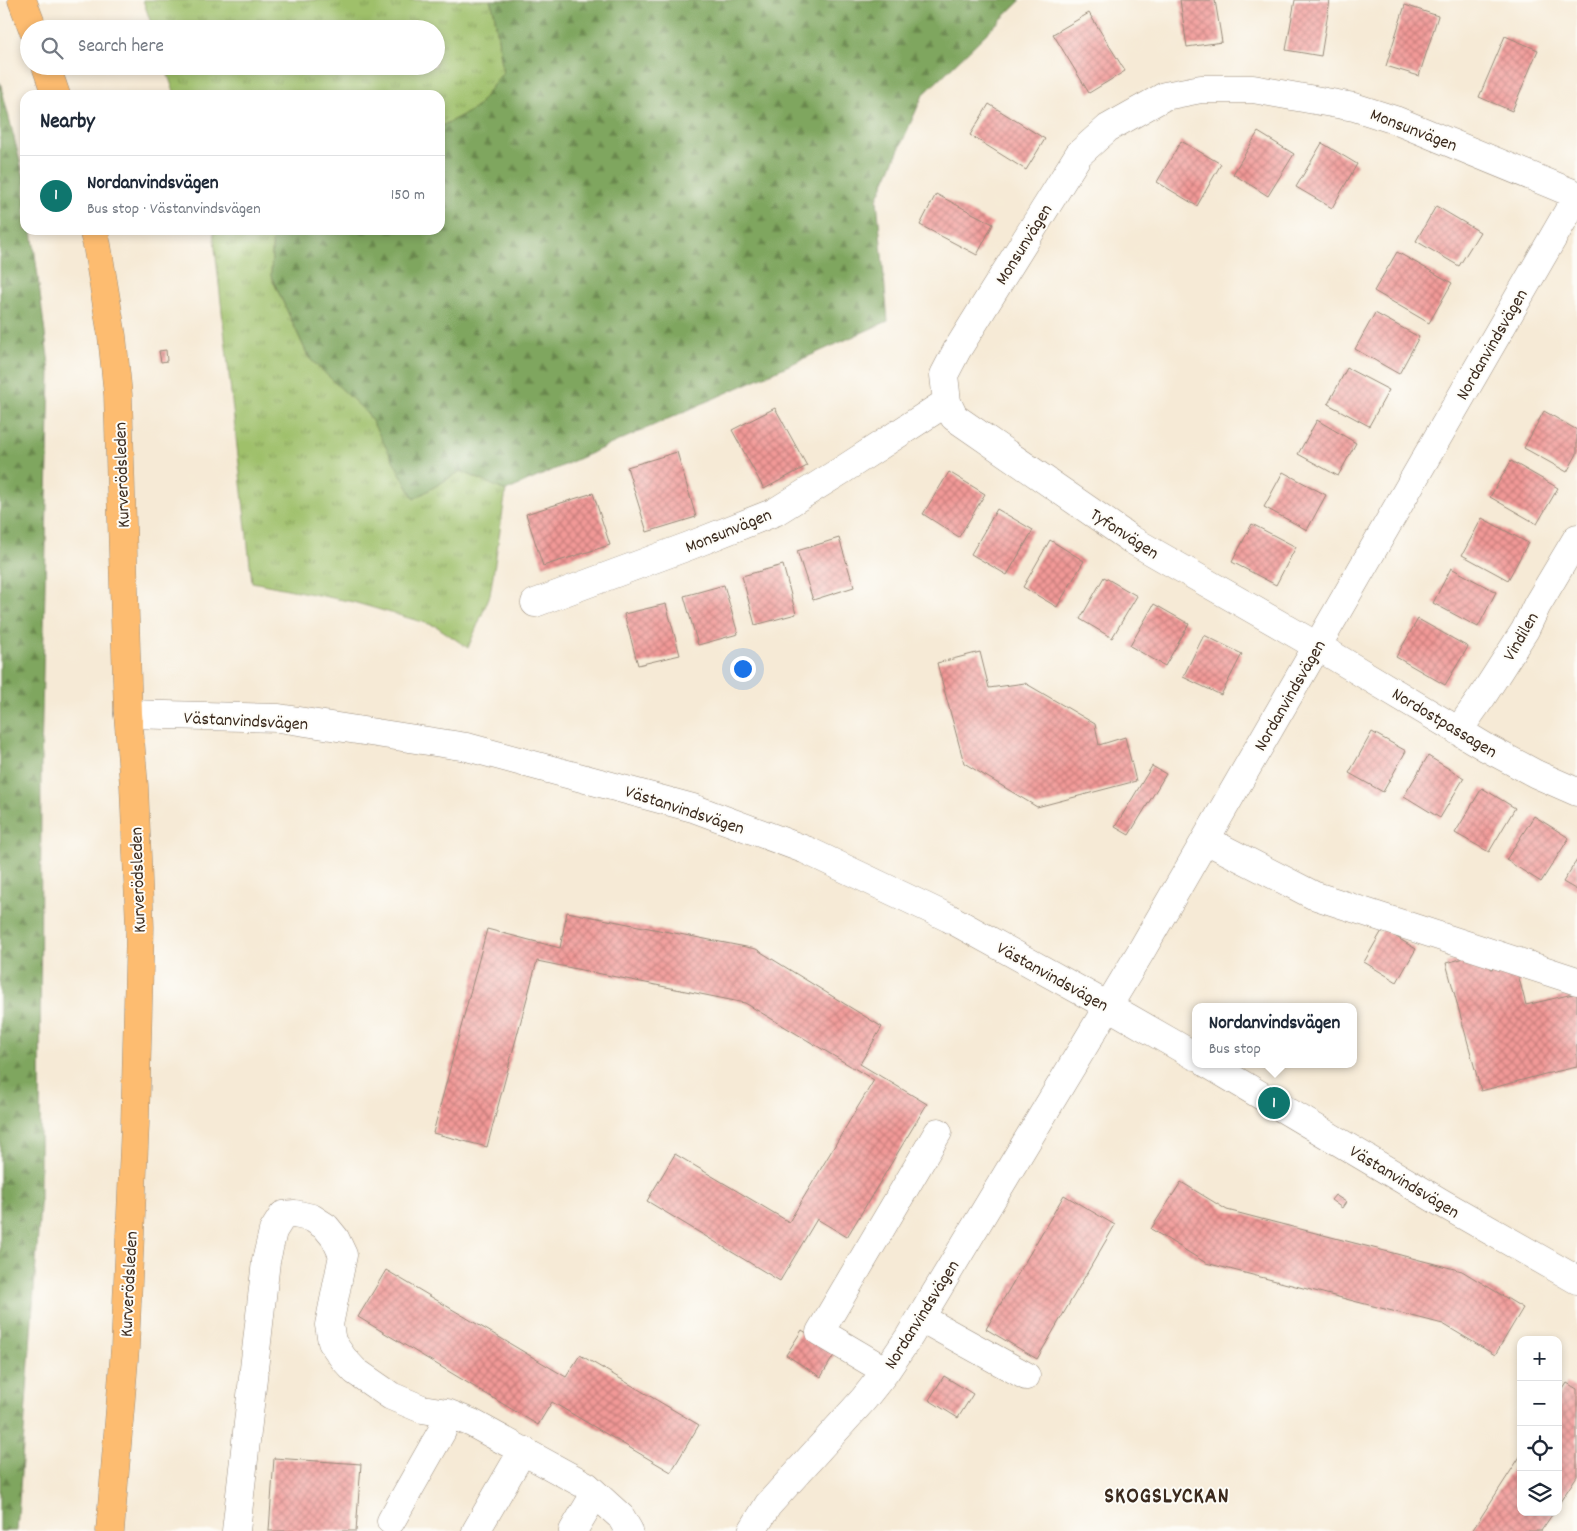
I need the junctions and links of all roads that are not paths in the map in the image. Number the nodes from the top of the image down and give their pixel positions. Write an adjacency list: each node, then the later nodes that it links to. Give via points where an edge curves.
1 (22, 0): 2 (main road)
2 (29, 20)
3 (49, 75): 4 (main road)
4 (54, 90)
5 (1577, 195): 7 (street, Monsunvägen, via 1395,120 1354,107 1253,90 1201,89 1166,96 1108,128 1079,154 944,374); 10 (street, Nordanvindsvägen)
6 (94, 235): 11 (main road, Kurverödsleden, via 112,336 118,395)
7 (947, 402): 9 (street, Monsunvägen, via 776,512); 10 (street, Tyfonvägen, via 954,417 1132,540)
8 (1577, 538): 12 (street, Vindilen, via 1525,630)
9 (535, 603)
10 (1317, 646): 12 (street, Nordostpassagen); 14 (street, Nordanvindsvägen)
11 (128, 714): 16 (street, Västanvindsvägen, via 279,718 467,747 693,808 806,850 949,918); 28 (main road, Kurverödsleden, via 140,927 125,1348)
12 (1458, 731): 13 (street, Nordostpassagen, via 1536,774)
13 (1577, 792)
14 (1206, 840): 15 (street, via 1312,895); 16 (street, Nordanvindsvägen)
15 (1577, 981)
16 (1108, 1006): 17 (street, Västanvindsvägen); 21 (street, Nordanvindsvägen)
17 (1192, 1054)
18 (1215, 1068): 20 (street, Västanvindsvägen)
19 (938, 1132): 22 (street, via 820,1332)
20 (1577, 1280)
21 (920, 1318): 22 (street, Nordanvindsvägen); 23 (street)
22 (886, 1371): 33 (street, Nordanvindsvägen, via 768,1505)
23 (1026, 1376)
24 (447, 1413): 25 (street); 27 (street, via 442,1430); 29 (street, via 422,1409 391,1396 355,1371 343,1358 332,1342 329,1325 343,1255 335,1238 312,1218 295,1214 283,1216 273,1231 266,1261)
25 (523, 1450): 26 (street, via 587,1486); 30 (street)
26 (595, 1494): 31 (street); 32 (street, via 621,1517)
27 (391, 1521)
28 (110, 1531)
29 (236, 1531)
30 (476, 1531)
31 (573, 1531)
32 (629, 1531)
33 (752, 1531)

